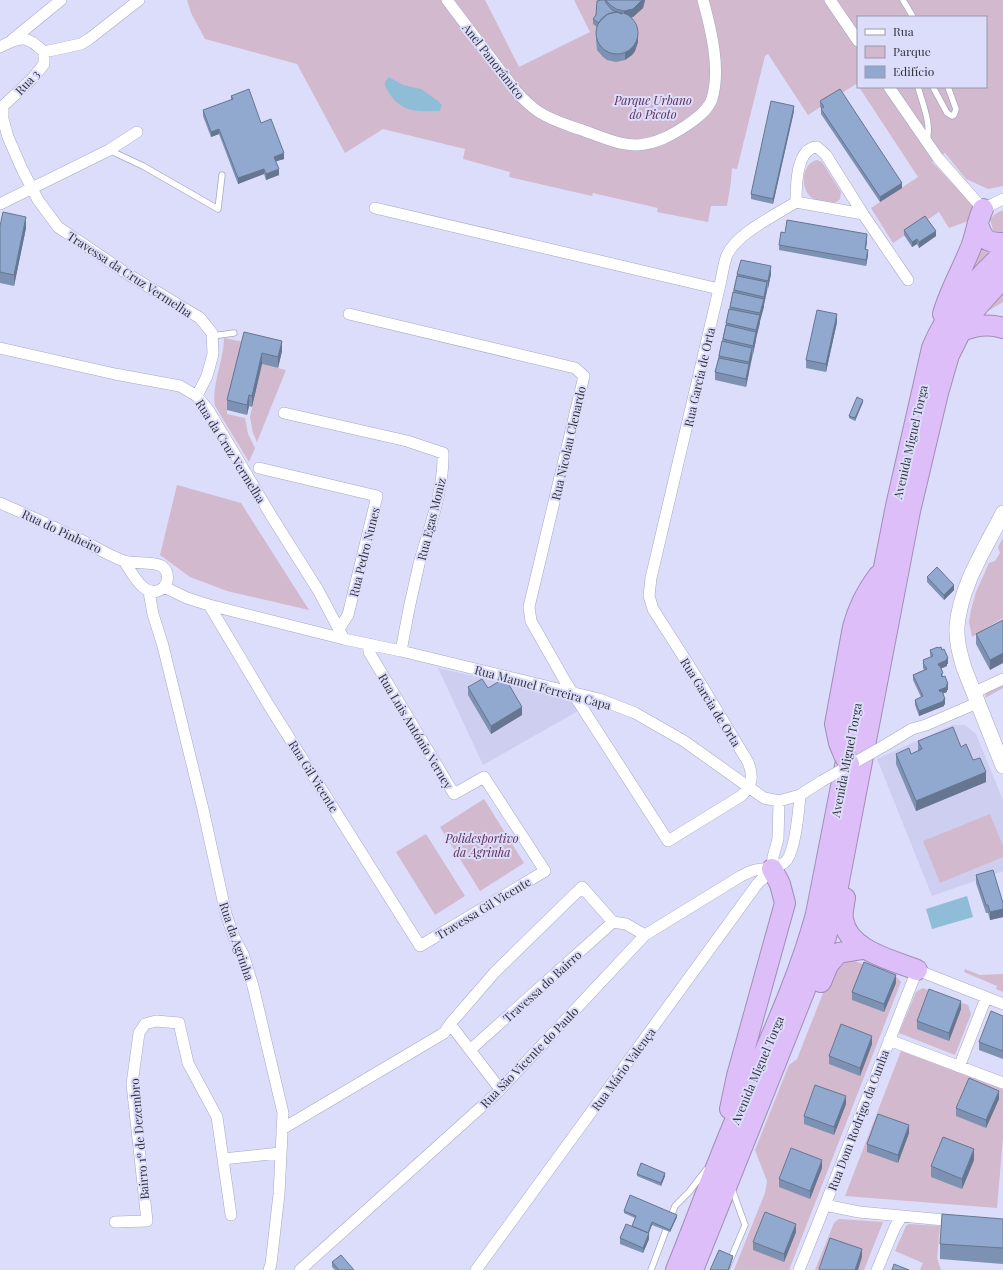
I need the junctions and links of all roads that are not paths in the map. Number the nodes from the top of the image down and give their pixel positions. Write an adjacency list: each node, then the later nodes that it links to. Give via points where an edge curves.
1 (61, 0): 9 (street)
2 (139, 0): 10 (street, via 89,40)
3 (447, 0): 4 (street, Anel Panorâmico, via 515,90 538,112 604,138 637,145 651,143 678,131 705,110 711,100 715,62 709,20)
4 (703, 0)
5 (830, 0): 8 (street)
6 (903, 0): 7 (lane)
7 (912, 16)
8 (857, 40)
9 (5, 45): 10 (street, via 25,38 35,42)
10 (44, 52): 19 (street, Rua 3, via 44,64 3,106 3,119 8,137)
11 (890, 88): 16 (street)
12 (918, 88): 16 (lane, via 928,125)
13 (934, 88): 14 (lane, via 947,113 952,116 956,109)
14 (948, 88)
15 (137, 132): 17 (street)
16 (926, 142): 26 (street)
17 (109, 150): 18 (lane, via 218,208); 19 (street)
18 (222, 175)
19 (32, 187): 21 (street, Rua 3); 23 (street)
20 (1003, 199): 26 (street)
21 (38, 200): 37 (street, Travessa da Cruz Vermelha, via 58,227 129,275 200,318)
22 (796, 202): 25 (street); 25 (street, via 797,175 803,156 807,150 817,148 826,156); 31 (street, Rua Garcia de Orta, via 735,243 728,255)
23 (0, 204)
24 (375, 208): 31 (street)
25 (863, 214): 30 (street)
26 (980, 216): 27 (highway, via 980,233 984,238); 34 (highway, via 971,247 946,305)
27 (1003, 243)
28 (1003, 254): 34 (highway, Avenida Miguel Torga, via 960,300)
29 (1003, 278): 35 (highway, Avenida Miguel Torga, via 976,307)
30 (908, 280)
31 (719, 289): 60 (street, Rua Garcia de Orta, via 651,578 649,596 653,609 748,762 752,771)
32 (349, 314): 56 (street, Rua Nicolau Clenardo, via 575,368 584,376 529,607 531,621)
33 (1003, 328): 35 (highway, via 984,325)
34 (939, 331): 46 (highway, Avenida Miguel Torga, via 932,348)
35 (961, 331): 63 (highway, Avenida Miguel Torga, via 943,374 919,472)
36 (234, 333): 37 (lane)
37 (212, 336): 39 (street, via 213,354)
38 (0, 348): 39 (street, Rua da Cruz Vermelha, via 180,386)
39 (198, 396): 51 (street, Rua da Cruz Vermelha, via 318,590)
40 (284, 413): 54 (street, Rua Egas Moniz, via 407,441 443,453 443,469 419,564)
41 (259, 468): 51 (street, Rua Pedro Nunes, via 377,496 348,615)
42 (0, 503): 44 (street, Rua do Pinheiro)
43 (1002, 517): 57 (street, via 972,572 957,626 959,652)
44 (124, 561): 45 (street, Rua do Pinheiro); 47 (street, Rua do Pinheiro)
45 (147, 564): 47 (street, via 139,572); 48 (street, Rua do Pinheiro, via 158,564 164,568 168,579)
46 (884, 568): 58 (highway, via 863,598 853,627 835,724 839,743); 81 (highway, Avenida Miguel Torga, via 811,934 786,1001)
47 (139, 582): 49 (street, Rua do Pinheiro)
48 (164, 587): 49 (street); 50 (street, Rua Manuel Ferreira Capa)
49 (150, 592): 80 (street, Rua da Agrinha, via 153,614 200,795 226,914 253,986 283,1113)
50 (209, 605): 52 (street, Rua Manuel Ferreira Capa); 68 (street, Rua Gil Vicente)
51 (339, 629): 52 (street, Rua da Cruz Vermelha)
52 (344, 639): 53 (street, Rua Manuel Ferreira Capa)
53 (369, 644): 54 (street, Rua Manuel Ferreira Capa); 65 (street, Rua Luis António Verney, via 369,652 454,794 484,777)
54 (401, 651): 56 (street, Rua Manuel Ferreira Capa)
55 (1003, 679): 57 (street)
56 (573, 692): 60 (street, Rua Manuel Ferreira Capa, via 635,713 684,741); 60 (street, via 668,841)
57 (975, 698): 58 (street, bridge, via 882,747); 59 (street)
58 (848, 761): 61 (street, bridge)
59 (1003, 766)
60 (750, 788): 62 (street, Rua Manuel Ferreira Capa, via 764,798)
61 (800, 795): 62 (street); 64 (street, Rua Mário Valença, via 799,813 790,854 786,862)
62 (779, 801): 64 (street, via 778,839)
63 (847, 837): 69 (highway, via 851,864 842,917 845,928); 76 (highway, Avenida Miguel Torga, via 826,937)
64 (772, 869): 67 (street, Rua São Vicente do Paulo, via 751,870); 81 (highway, via 780,884 785,904 737,1076); 92 (street, Rua Mário Valença, via 758,883)
65 (545, 871): 68 (street, Travessa Gil Vicente)
66 (613, 922): 67 (street, via 626,924); 73 (street, via 582,888 495,972); 75 (street, Travessa do Bairro)
67 (645, 935): 79 (street, Rua São Vicente do Paulo)
68 (420, 946)
69 (864, 948): 70 (highway); 76 (highway, via 838,953 828,965 797,1039)
70 (917, 970): 71 (street); 74 (street, Rua Dom Rodrigo da Cunha)
71 (986, 998): 72 (street); 77 (street)
72 (1003, 1004)
73 (450, 1024): 75 (street); 80 (street, via 444,1034)
74 (890, 1040): 77 (street); 85 (street, Rua Dom Rodrigo da Cunha)
75 (470, 1050): 79 (street)
76 (782, 1050): 84 (highway, Avenida Miguel Torga)
77 (959, 1067): 78 (street)
78 (1003, 1083)
79 (500, 1089): 91 (street, Rua São Vicente do Paulo)
80 (282, 1129): 82 (street, Rua da Agrinha)
81 (721, 1152): 93 (lane, via 675,1206); 94 (highway, Avenida Miguel Torga)
82 (280, 1153): 83 (street); 90 (street, Rua da Agrinha, via 279,1194)
83 (224, 1159): 86 (street); 88 (street, Bairro 1º de Dezembro, via 217,1116 188,1063 179,1023 156,1021 145,1024 139,1032 132,1084 147,1221)
84 (730, 1180): 95 (highway, Avenida Miguel Torga); 96 (lane, via 745,1225)
85 (825, 1205): 87 (street, via 859,1212); 97 (street, Rua Dom Rodrigo da Cunha)
86 (231, 1215)
87 (902, 1216): 89 (street); 98 (street)
88 (115, 1222)
89 (965, 1222)
90 (269, 1270)
91 (300, 1270)
92 (476, 1270)
93 (651, 1270)
94 (676, 1270)
95 (693, 1270)
96 (726, 1270)
97 (798, 1270)
98 (877, 1270)

